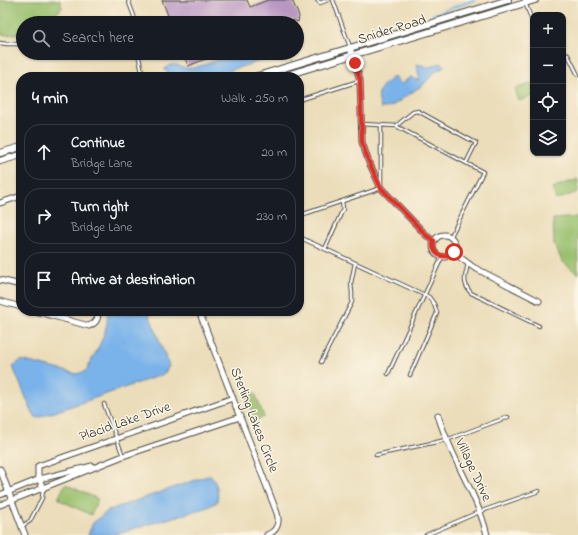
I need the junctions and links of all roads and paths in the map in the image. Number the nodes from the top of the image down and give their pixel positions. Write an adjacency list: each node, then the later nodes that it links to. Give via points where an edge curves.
1 (128, 0): 9 (lane)
2 (317, 0): 3 (lane, via 320,3)
3 (328, 0)
4 (333, 0): 12 (lane)
5 (508, 0): 12 (street, Snider Road)
6 (535, 0): 7 (street, Snider Road)
7 (525, 1): 8 (lane); 14 (street, Snider Road)
8 (530, 15)
9 (134, 16)
10 (0, 43): 11 (lane)
11 (16, 44)
12 (350, 48): 14 (street); 17 (street, Snider Road)
13 (566, 54): 19 (lane)
14 (352, 55): 18 (street, Snider Road); 20 (street)
15 (139, 60): 16 (lane)
16 (142, 72)
17 (271, 72)
18 (296, 72)
19 (578, 75)
20 (360, 80): 21 (lane); 22 (street)
21 (304, 98)
22 (361, 124): 23 (lane); 30 (street, via 362,142)
23 (381, 125): 24 (lane); 30 (lane)
24 (396, 126): 29 (lane); 29 (lane, via 418,111 476,143)
25 (16, 148): 26 (street)
26 (0, 153)
27 (16, 156): 28 (street)
28 (0, 161)
29 (466, 164): 35 (lane, via 483,172)
30 (381, 188): 32 (lane); 37 (street)
31 (16, 198): 33 (street)
32 (342, 201): 34 (lane); 38 (lane, via 343,209)
33 (0, 203)
34 (304, 214)
35 (450, 236): 37 (street, via 441,234); 39 (street, via 456,246)
36 (304, 239): 38 (lane)
37 (434, 241): 40 (street, via 434,251)
38 (325, 249): 41 (lane)
39 (454, 252): 40 (street); 42 (street)
40 (442, 257): 45 (lane)
41 (355, 263): 45 (lane); 53 (lane, via 351,283 352,302)
42 (468, 263): 47 (street); 52 (lane, via 464,278 471,293)
43 (0, 280): 44 (street)
44 (16, 284)
45 (424, 295): 54 (lane); 55 (lane, via 429,297 438,314)
46 (0, 301): 48 (street)
47 (539, 301)
48 (16, 306)
49 (53, 316): 50 (street, via 89,326 98,320)
50 (98, 316)
51 (201, 316): 56 (street, Sterling Lakes Circle)
52 (539, 326)
53 (321, 362)
54 (388, 374)
55 (410, 375)
56 (233, 398): 59 (street, Sterling Lakes Circle); 61 (street, Placid Lake Drive)
57 (104, 404): 61 (lane)
58 (438, 415): 62 (street, Village Drive)
59 (240, 417): 64 (street); 77 (street, Sterling Lakes Circle, via 278,518 277,527)
60 (508, 417): 62 (lane)
61 (116, 438): 64 (lane); 67 (street, Placid Lake Drive, via 38,466)
62 (446, 440): 63 (lane); 74 (street, Village Drive)
63 (376, 454)
64 (123, 456): 65 (street)
65 (112, 460): 67 (street); 68 (street)
66 (0, 469): 70 (street)
67 (40, 479): 68 (street); 70 (street)
68 (43, 489): 72 (street); 75 (lane, via 42,498 30,521)
69 (539, 491): 74 (lane)
70 (9, 492): 71 (street); 72 (street)
71 (0, 495)
72 (12, 500): 73 (street); 75 (street)
73 (0, 505)
74 (479, 512): 78 (lane); 79 (street, Village Drive)
75 (22, 526): 76 (street)
76 (25, 535)
77 (267, 535)
78 (426, 535)
79 (487, 535)

